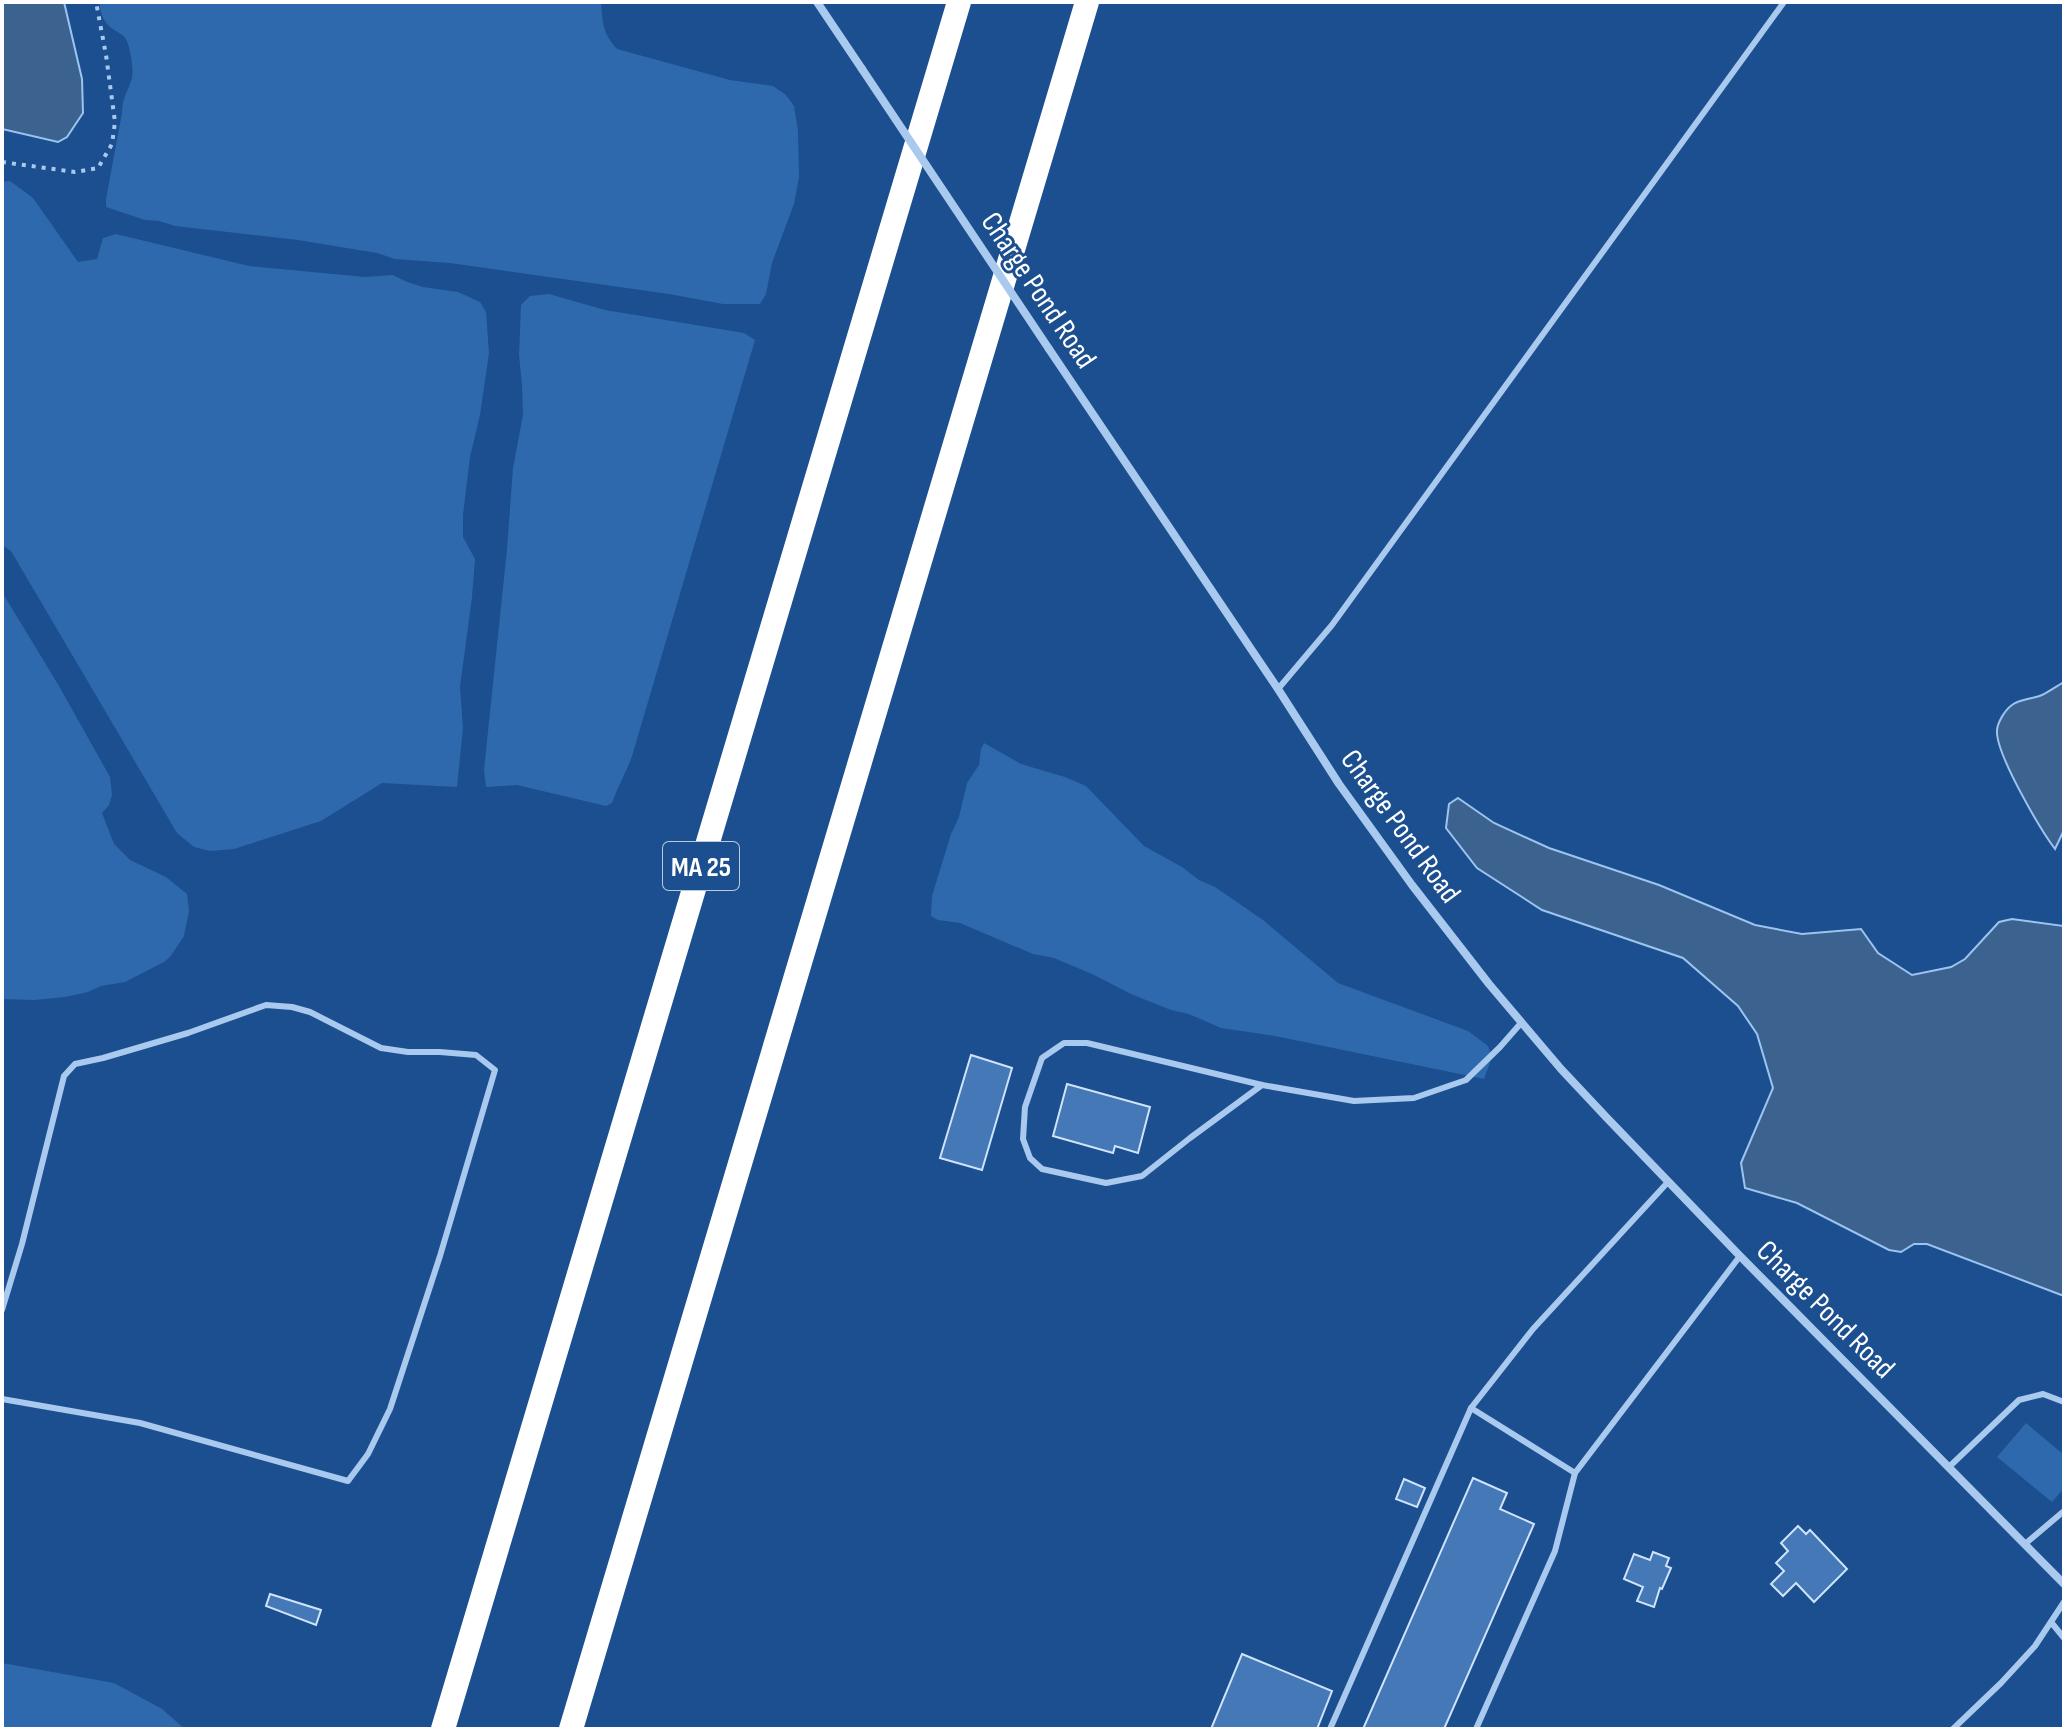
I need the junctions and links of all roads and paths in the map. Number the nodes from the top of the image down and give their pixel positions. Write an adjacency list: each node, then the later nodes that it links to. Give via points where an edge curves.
1 (96, 2): 6 (path, via 115,122 112,144 98,168 75,172)
2 (817, 2): 7 (street, Charge Pond Road, bridge)
3 (959, 2): 24 (highway, MA 25)
4 (1087, 2): 25 (highway)
5 (1784, 2): 7 (lane, via 1332,625)
6 (2, 162)
7 (1278, 689): 8 (street, Charge Pond Road, via 1367,824)
8 (1521, 1023): 9 (lane, via 1466,1080 1414,1098 1354,1101); 10 (street, Charge Pond Road)
9 (1262, 1085): 9 (lane, via 1142,1176 1106,1183 1042,1169 1030,1158 1023,1139 1025,1107 1042,1058 1064,1043 1087,1043)
10 (1668, 1182): 11 (street, Charge Pond Road); 15 (lane, via 1533,1329)
11 (1740, 1256): 16 (street, Charge Pond Road); 17 (lane)
12 (2, 1310): 13 (lane, via 64,1076 75,1064 266,1005 310,1012 381,1048 476,1055 495,1070 390,1409 348,1481 140,1423)
13 (2, 1399)
14 (2064, 1402): 16 (lane, via 2043,1394 2019,1400)
15 (1471, 1408): 17 (lane); 26 (lane)
16 (1949, 1467): 19 (street, Charge Pond Road)
17 (1575, 1473): 27 (lane, via 1555,1551)
18 (2064, 1511): 19 (lane)
19 (2025, 1544): 20 (street, Charge Pond Road)
20 (2064, 1584)
21 (2064, 1602): 22 (lane)
22 (2051, 1622): 23 (lane); 28 (lane, via 2035,1646)
23 (2064, 1638)
24 (443, 1729)
25 (571, 1729)
26 (1330, 1729)
27 (1476, 1729)
28 (1953, 1729)

